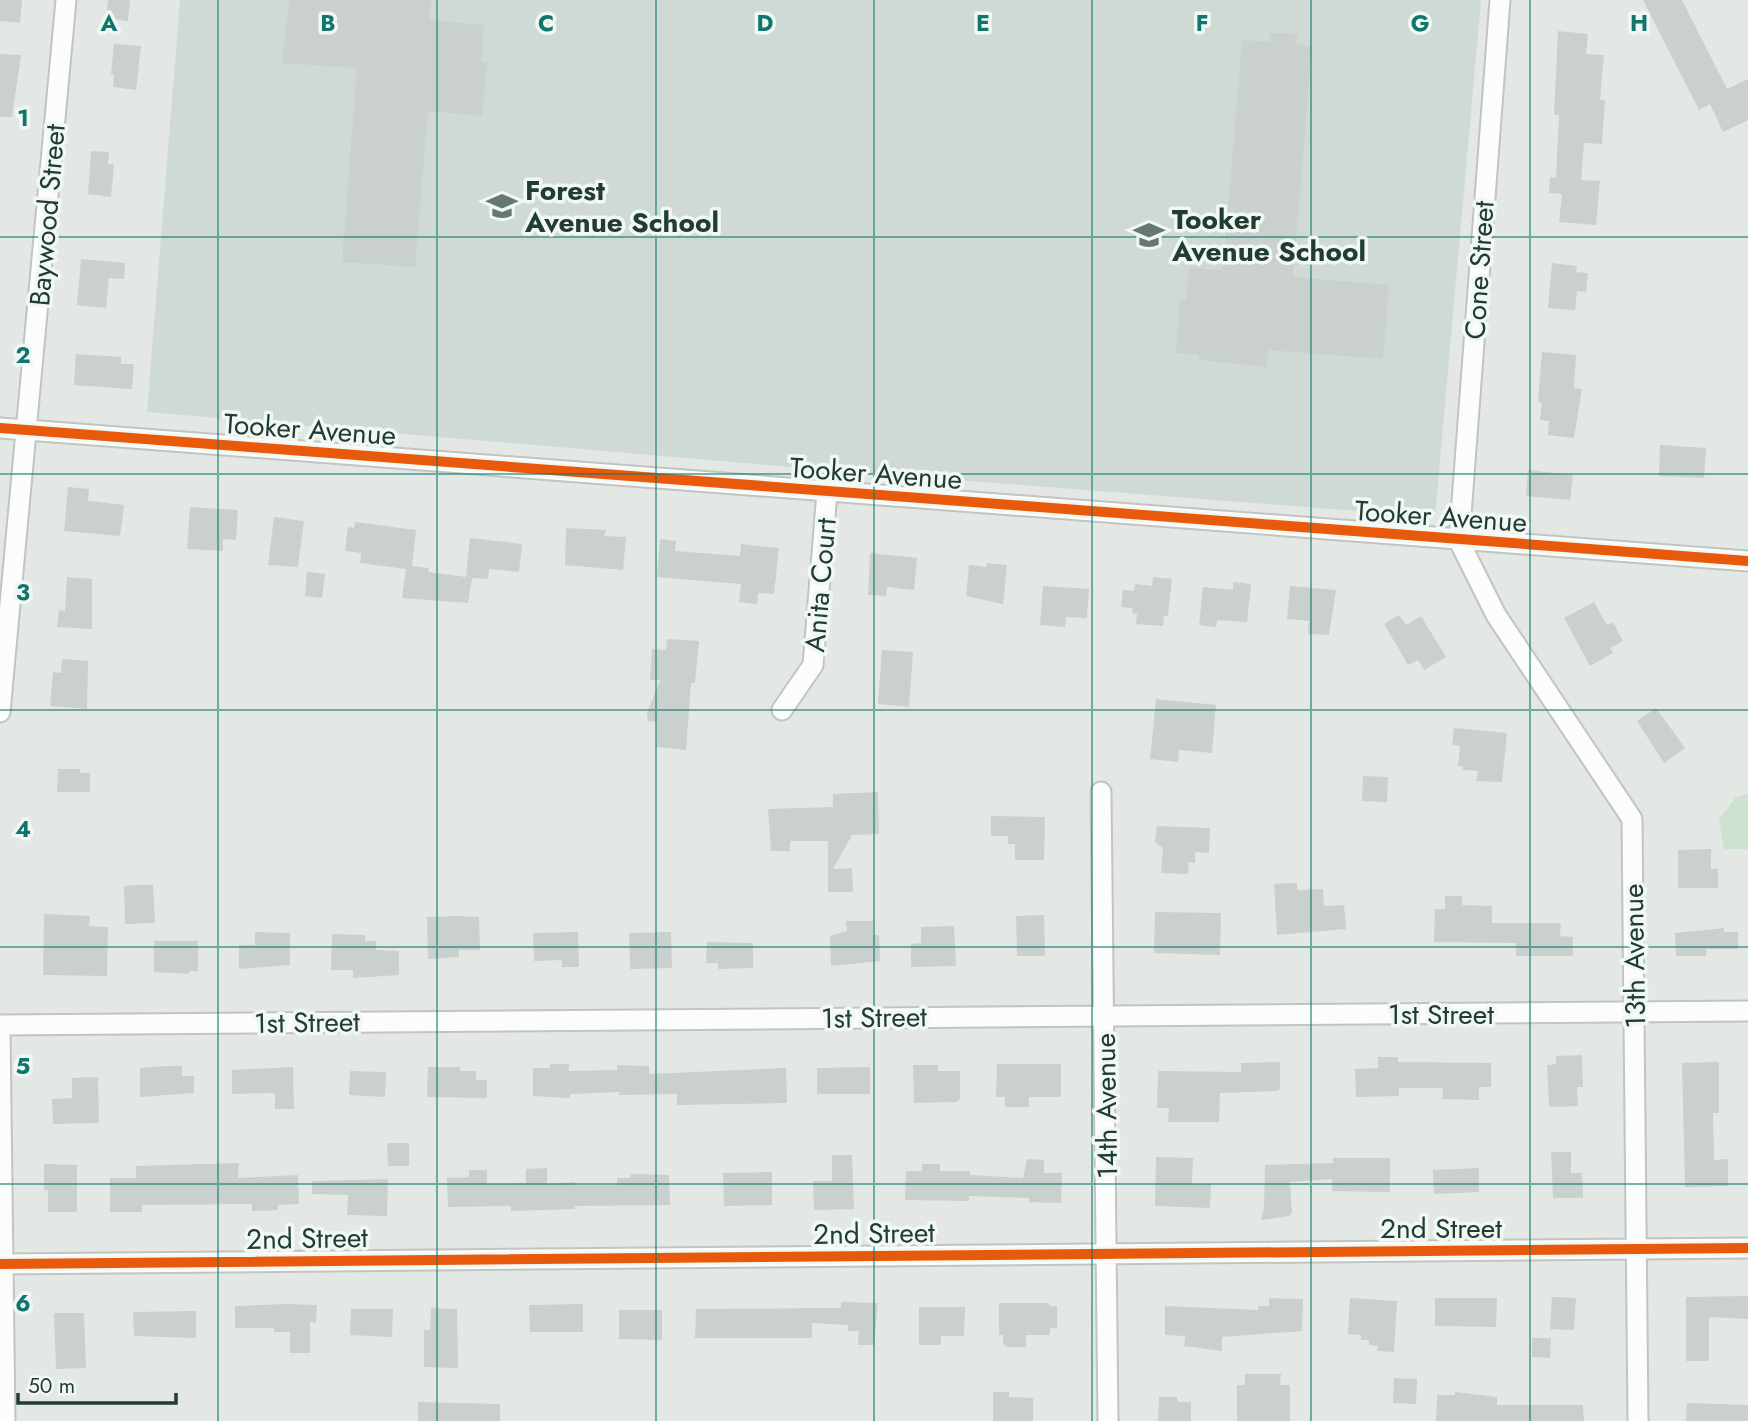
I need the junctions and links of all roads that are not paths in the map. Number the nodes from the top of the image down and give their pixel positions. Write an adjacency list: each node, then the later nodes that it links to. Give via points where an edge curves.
1 (66, 0): 4 (street, Baywood Street)
2 (1500, 0): 6 (street, Cone Street)
3 (0, 428): 4 (street, Tooker Avenue)
4 (28, 430): 5 (street, Tooker Avenue); 9 (street, Baywood Street)
5 (827, 492): 6 (street, Tooker Avenue); 8 (street, Anita Court, via 813,665)
6 (1459, 541): 7 (street, Tooker Avenue); 12 (street, 13th Avenue, via 1496,615 1632,819)
7 (1748, 561)
8 (782, 710)
9 (0, 712)
10 (1101, 792): 13 (street, 14th Avenue)
11 (1748, 1011): 12 (street, 1st Street)
12 (1634, 1013): 13 (street, 1st Street); 16 (street, 13th Avenue)
13 (1105, 1015): 14 (street, 1st Street); 17 (street, 14th Avenue)
14 (0, 1026): 18 (street)
15 (1748, 1248): 16 (street, 2nd Street)
16 (1637, 1250): 17 (street, 2nd Street); 21 (street, 13th Avenue)
17 (1107, 1254): 18 (street, 2nd Street); 20 (street, 14th Avenue)
18 (2, 1264): 19 (street)
19 (5, 1421)
20 (1108, 1421)
21 (1638, 1421)

